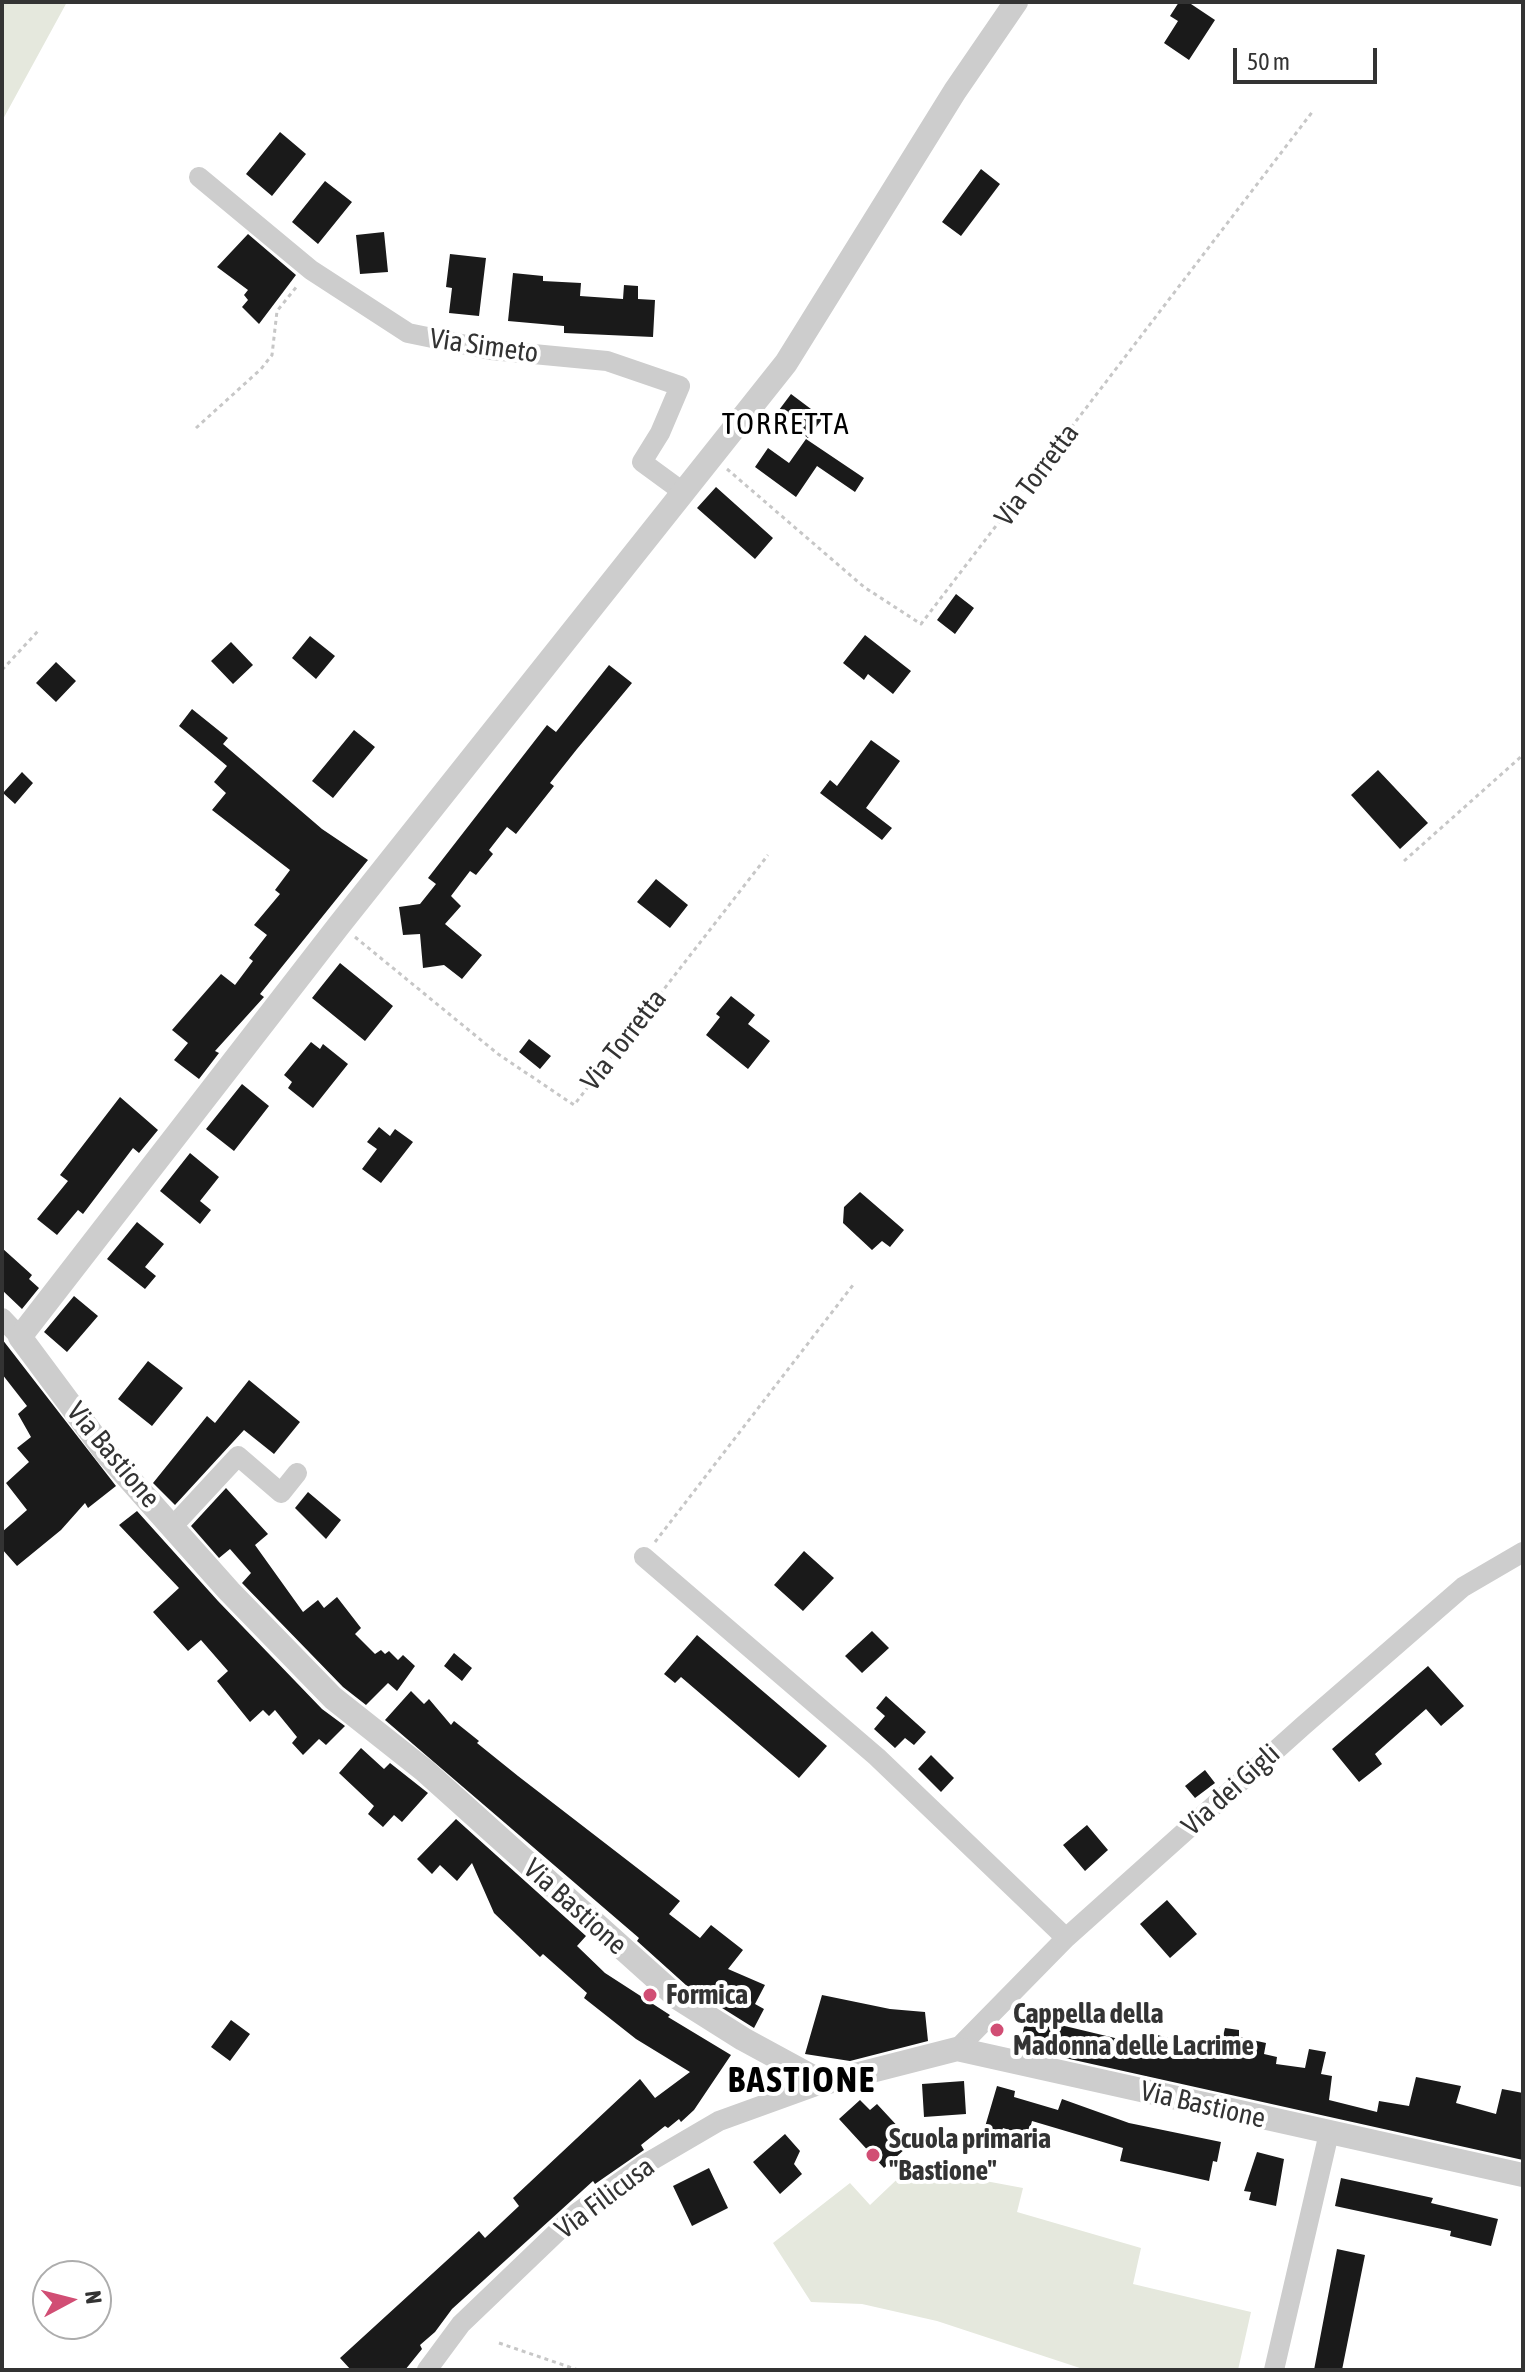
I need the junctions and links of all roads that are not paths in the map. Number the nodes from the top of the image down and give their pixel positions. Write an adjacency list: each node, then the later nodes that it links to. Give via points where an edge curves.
1 (1016, 2): 3 (street, via 786,363)
2 (199, 177): 3 (street, Via Simeto, via 311,270 380,318 428,339 607,361 680,386 642,462)
3 (683, 492): 5 (street)
4 (2, 1318): 5 (street, Via Bastione)
5 (20, 1337): 7 (street, Via Bastione, via 107,1454)
6 (297, 1473): 7 (street, via 281,1493 238,1456)
7 (173, 1526): 12 (street, Via Bastione, via 333,1698 424,1770 678,1998)
8 (1523, 1552): 10 (street, Via dei Gigli, via 1463,1587)
9 (644, 1557): 10 (street, via 877,1757)
10 (1066, 1938): 11 (street, Via dei Gigli)
11 (957, 2049): 12 (street, Via Bastione); 13 (street, Via Bastione)
12 (824, 2083): 15 (street, Via Filicusa, via 719,2121 578,2212 461,2324)
13 (1329, 2133): 14 (street, Via Bastione); 16 (street)
14 (1523, 2175)
15 (427, 2370)
16 (1274, 2370)

